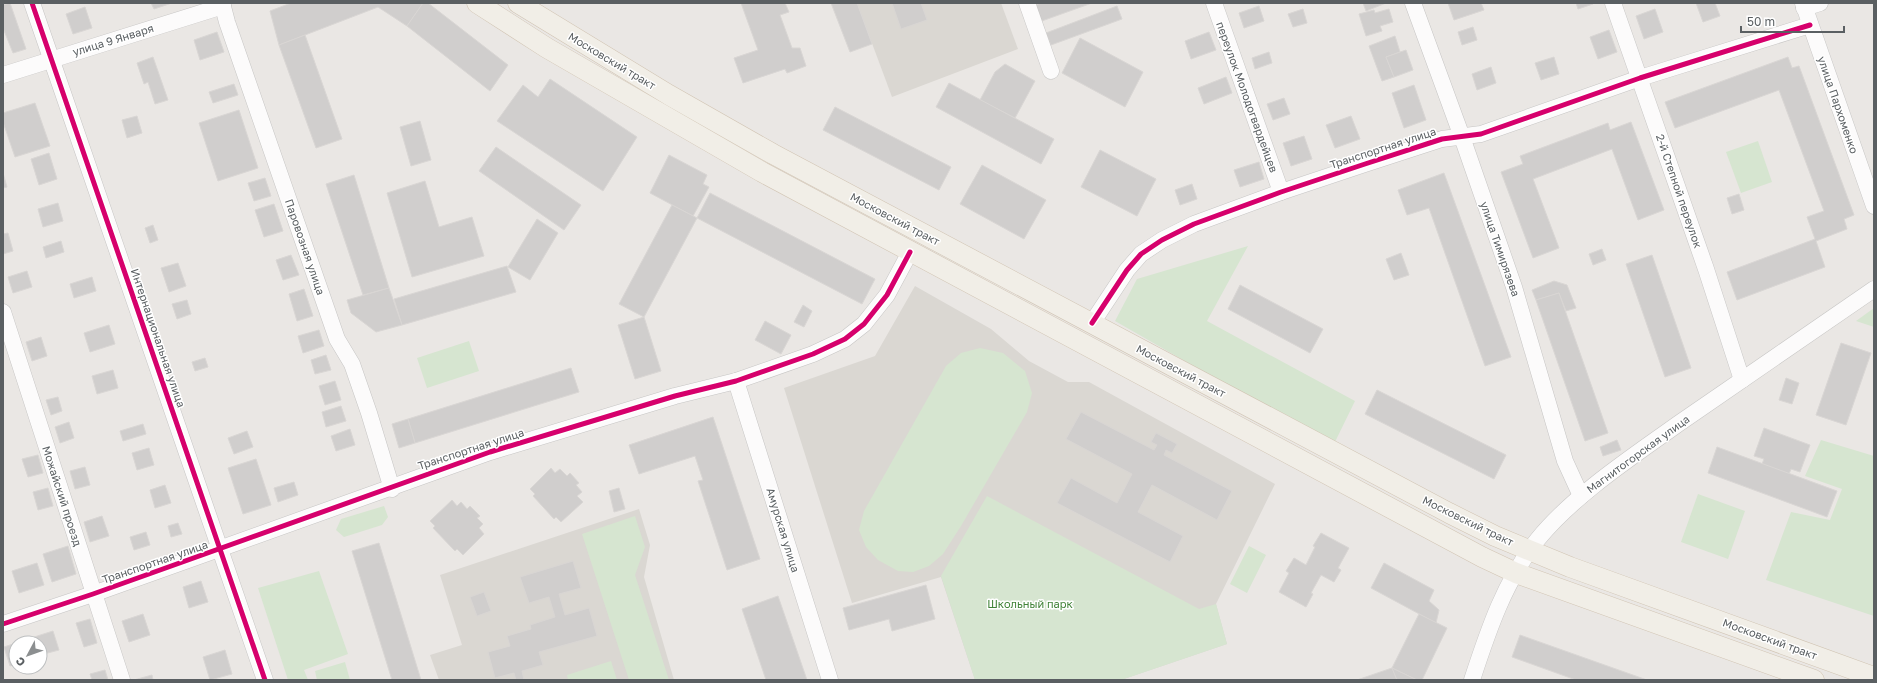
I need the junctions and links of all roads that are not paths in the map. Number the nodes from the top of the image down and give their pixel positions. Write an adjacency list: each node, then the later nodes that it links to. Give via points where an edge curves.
1 (32, 3): 12 (street, Интернациональная улица)
2 (477, 3): 19 (main road, Московский тракт, via 659,114)
3 (518, 3): 22 (main road, Московский тракт, via 669,95 759,146)
4 (1028, 3): 13 (street)
5 (1214, 3): 17 (street, переулок Молодогвардейцев)
6 (1413, 3): 16 (street, улица Тимирязева)
7 (1613, 3): 15 (street, 2-й Степной переулок)
8 (1820, 3): 10 (street)
9 (223, 5): 12 (street, улица 9 Января); 25 (street, Паровозная улица, via 337,339 352,364)
10 (1804, 6): 11 (street, улица Пархоменко)
11 (1810, 25): 15 (street, Транспортная улица); 18 (street, улица Пархоменко)
12 (51, 58): 14 (street, улица 9 Января); 27 (street, Интернациональная улица)
13 (1052, 71)
14 (3, 75)
15 (1640, 78): 16 (street, Транспортная улица, via 1481,134); 23 (street, 2-й Степной переулок)
16 (1462, 137): 17 (street, Транспортная улица, via 1442,139); 26 (street, улица Тимирязева, via 1514,287 1565,461)
17 (1281, 192): 22 (street, Транспортная улица, via 1194,224 1141,254 1127,270)
18 (1874, 206)
19 (910, 252): 24 (street, Транспортная улица, via 894,284 879,306 864,324 851,334 813,354); 29 (main road, Московский тракт)
20 (1874, 289): 23 (street, Магнитогорская улица)
21 (3, 312): 30 (street, Можайский проезд)
22 (1092, 324): 28 (main road, Московский тракт, via 1449,513)
23 (1742, 380): 26 (street, Магнитогорская улица)
24 (736, 381): 25 (street, Транспортная улица, via 675,396 490,452); 35 (street, Амурская улица)
25 (392, 489): 27 (street, Транспортная улица)
26 (1581, 496): 28 (street, Магнитогорская улица, via 1551,524)
27 (220, 549): 30 (street, Транспортная улица); 34 (street, Интернациональная улица)
28 (1530, 551): 29 (street, Магнитогорская улица); 32 (main road, Московский тракт)
29 (1516, 573): 36 (street, Магнитогорская улица, via 1500,602); 37 (main road, Московский тракт)
30 (93, 594): 31 (street, Транспортная улица); 33 (street, Можайский проезд)
31 (3, 624)
32 (1874, 677)
33 (122, 680)
34 (265, 680)
35 (830, 680)
36 (1472, 680)
37 (1814, 680)

